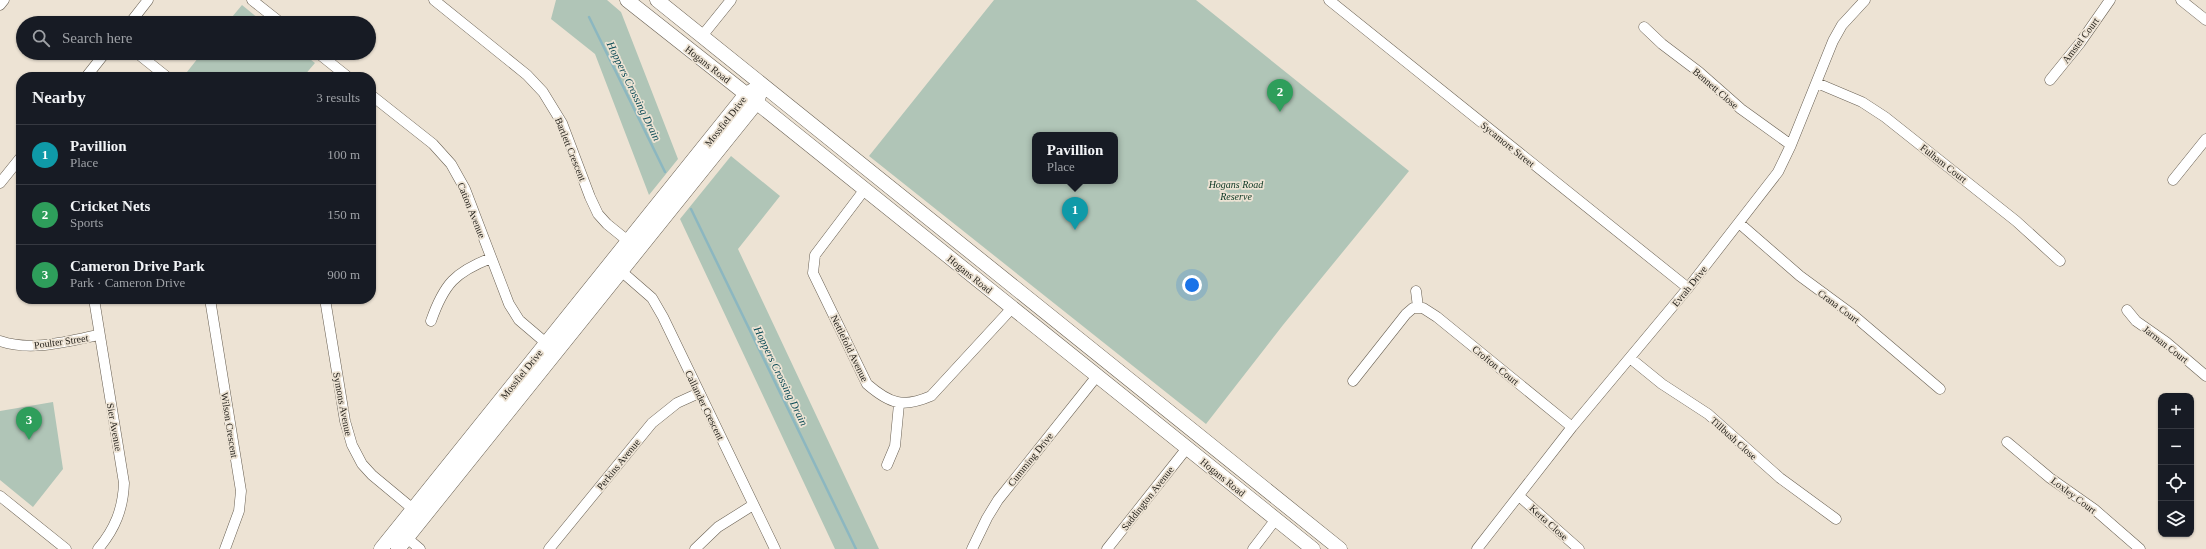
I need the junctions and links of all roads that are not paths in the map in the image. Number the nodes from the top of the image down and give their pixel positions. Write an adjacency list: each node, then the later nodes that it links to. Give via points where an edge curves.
1 (4, 0): 12 (street)
2 (148, 0): 13 (street)
3 (252, 0): 14 (street)
4 (434, 0): 36 (street, Bartlett Crescent, via 527,75 544,92 562,123 598,214)
5 (626, 0): 27 (street, Hogans Road)
6 (657, 0): 17 (street, Hogans Road)
7 (732, 0): 17 (street)
8 (1329, 0): 40 (street, Sycamore Street)
9 (1865, 0): 25 (street, Evrah Drive, via 1837,34)
10 (2110, 0): 24 (street, Amstel Court)
11 (2181, 0): 15 (street)
12 (0, 5)
13 (135, 16)
14 (272, 16)
15 (2206, 20)
16 (1644, 27): 30 (street, Bennett Close, via 1741,109)
17 (702, 36): 26 (street, Hogans Road)
18 (99, 60): 21 (street)
19 (146, 60): 22 (street)
20 (327, 60): 23 (street)
21 (90, 72)
22 (161, 72)
23 (342, 72)
24 (2050, 80)
25 (1817, 83): 30 (street, Evrah Drive); 38 (street, Fulham Court, via 1862,102 1885,117 2016,221)
26 (762, 85): 27 (street, Mossfiel Drive); 53 (street, Hogans Road)
27 (751, 98): 34 (street, Hogans Road); 36 (street, Mossfiel Drive)
28 (376, 99): 37 (street, Cation Avenue, via 433,144 451,164 465,189)
29 (2206, 139): 32 (street)
30 (1791, 145): 35 (street, Evrah Drive, via 1778,172)
31 (16, 163): 33 (street)
32 (2173, 180)
33 (0, 183)
34 (865, 190): 46 (street, Hogans Road); 59 (street, Nettlefold Avenue, via 814,255 813,273 868,384 882,397)
35 (1739, 223): 40 (street, Evrah Drive); 57 (street, Crana Court, via 1800,276 1853,315)
36 (633, 245): 39 (street, Mossfiel Drive)
37 (491, 258): 48 (street, via 461,271 442,294); 51 (street, Cation Avenue, via 509,304 519,320)
38 (2060, 261)
39 (616, 267): 51 (street, Mossfiel Drive); 58 (street, Callander Crescent, via 652,298)
40 (1688, 288): 52 (street, Evrah Drive)
41 (1416, 291): 45 (street)
42 (95, 304): 49 (street, Sier Avenue)
43 (211, 304): 75 (street, Wilson Crescent, via 241,491 239,511)
44 (326, 304): 69 (street, Symons Avenue, via 345,421 352,445 362,464 372,475)
45 (1418, 307): 56 (street, via 1406,314); 61 (street, Crofton Court, via 1437,317)
46 (1013, 308): 54 (street, Hogans Road); 59 (street, via 931,396 916,402)
47 (2127, 310): 55 (street, Jarman Court, via 2136,321 2166,342)
48 (431, 320)
49 (99, 335): 50 (street, Poulter Street, via 40,345 20,346); 74 (street, Sier Avenue, via 124,483 121,510)
50 (0, 340)
51 (551, 347): 69 (street, Mossfiel Drive)
52 (1630, 358): 61 (street, Evrah Drive); 71 (street, Tillbush Close, via 1662,384 1708,414 1780,478)
53 (1108, 364): 54 (street); 60 (street, Hogans Road)
54 (1097, 376): 62 (street, Hogans Road); 82 (street, Cumming Drive, via 998,500)
55 (2206, 376)
56 (1353, 381)
57 (1940, 389)
58 (699, 393): 68 (street, Callander Crescent); 79 (street, Perkins Avenue, via 677,403 652,423)
59 (899, 404): 65 (street, via 895,446)
60 (1172, 412): 62 (street); 86 (street, Hogans Road)
61 (1572, 427): 67 (street, Evrah Drive)
62 (1166, 430): 64 (street, Hogans Road)
63 (2007, 442): 89 (street, Loxley Court, via 2050,478 2094,509)
64 (1187, 448): 70 (street, Hogans Road); 83 (street, Saddington Avenue)
65 (887, 465)
66 (0, 496): 73 (street)
67 (1519, 496): 87 (street, Evrah Drive); 88 (street, Kerta Close)
68 (753, 505): 80 (street, via 718,526); 81 (street, Callander Crescent)
69 (418, 513): 72 (street, Mossfiel Drive)
70 (1276, 519): 84 (street); 85 (street, Hogans Road)
71 (1836, 520)
72 (402, 534): 76 (street, Mossfiel Drive); 77 (street, Mossfiel Drive); 78 (street)
73 (66, 549)
74 (98, 549)
75 (225, 549)
76 (381, 549)
77 (398, 549)
78 (420, 549)
79 (549, 549)
80 (695, 549)
81 (775, 549)
82 (972, 549)
83 (1107, 549)
84 (1253, 549)
85 (1313, 549)
86 (1340, 549)
87 (1477, 549)
88 (1578, 549)
89 (2140, 549)

